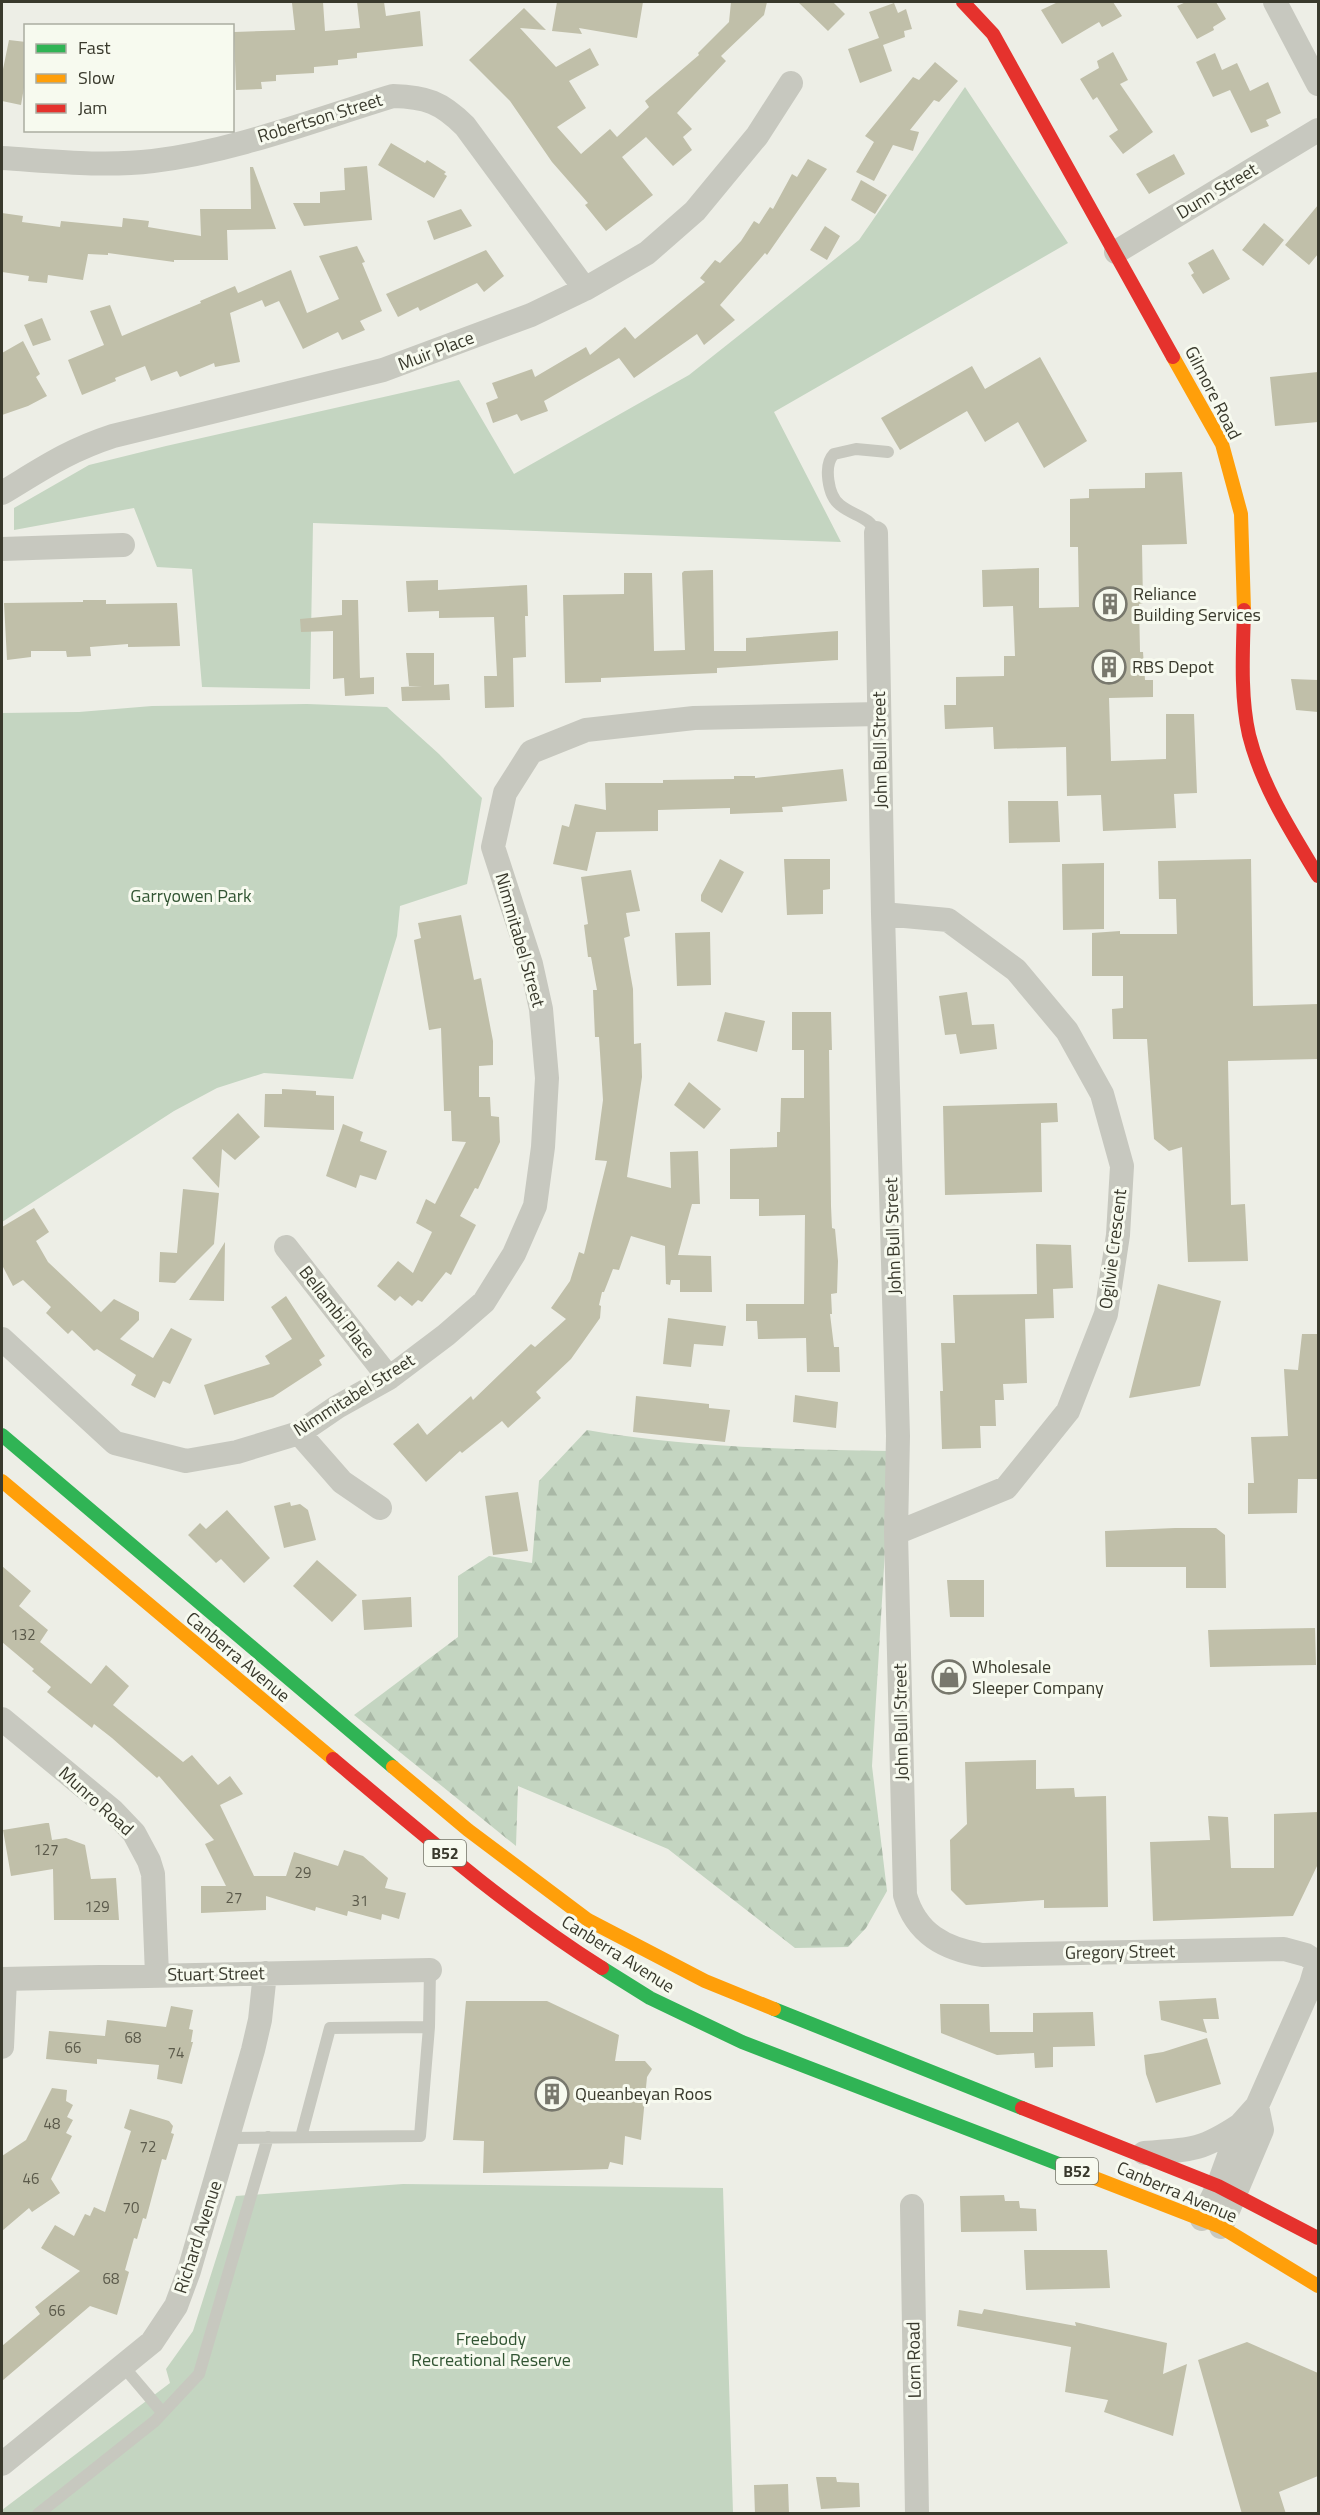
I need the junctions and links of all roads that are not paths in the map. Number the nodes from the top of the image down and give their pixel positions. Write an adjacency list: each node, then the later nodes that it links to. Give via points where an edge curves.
1 (963, 2): 7 (main road, Gilmore Road, via 993,34)
2 (1275, 2): 4 (street)
3 (791, 83): 8 (street, Muir Place, via 757,136 695,211 647,253)
4 (1318, 84)
5 (1318, 130): 7 (street, Dunn Street)
6 (2, 158): 8 (street, Robertson Street, via 85,163 152,161 227,147 393,96 414,96 433,101 465,126)
7 (1116, 252): 15 (main road, Gilmore Road, via 1222,444 1241,514 1249,734 1272,799)
8 (585, 289): 10 (street, Muir Place, via 531,315 383,370 78,447)
9 (888, 452): 11 (lane, via 848,449 834,454 827,465 837,503 867,520)
10 (3, 493)
11 (876, 533): 14 (street, John Bull Street)
12 (123, 545): 13 (street)
13 (2, 549)
14 (879, 714): 16 (street, John Bull Street); 19 (street, Nimmitabel Street, via 693,718 586,730 531,752 505,793 493,847 531,964 541,1009 547,1078 534,1206 514,1254 484,1302)
15 (1318, 876)
16 (884, 914): 24 (street, John Bull Street, via 898,1436); 24 (street, Ogilvie Crescent, via 948,920 1016,970 1067,1031 1102,1094 1122,1166 1119,1235 1106,1314 1068,1411 1006,1488)
17 (286, 1247): 19 (street, Bellambi Place)
18 (2, 1340): 20 (street, Nimmitabel Street, via 115,1443 186,1461 237,1452)
19 (389, 1378): 20 (street, Nimmitabel Street)
20 (298, 1433): 23 (street, via 342,1482)
21 (2, 1435): 39 (main road, Canberra Avenue / B52, via 468,1830 588,1920 705,1981)
22 (2, 1481): 42 (main road, Canberra Avenue / B52, via 442,1851 555,1938 650,1998 742,2042)
23 (380, 1508)
24 (896, 1533): 26 (street, John Bull Street, via 905,1895)
25 (2, 1719): 29 (street, Munro Road, via 134,1833 153,1874)
26 (926, 1933): 30 (street, Gregory Street, via 950,1948 982,1955 1284,1949 1306,1955)
27 (430, 1970): 28 (street, Stuart Street); 32 (lane)
28 (265, 1973): 29 (street, Stuart Street); 38 (street, Richard Avenue, via 260,2020)
29 (157, 1975): 31 (street, Stuart Street)
30 (1316, 1977): 34 (street)
31 (3, 1979): 33 (street)
32 (429, 2027): 37 (lane, via 330,2028); 37 (lane, via 420,2136)
33 (2, 2047)
34 (1257, 2106): 35 (street); 40 (street, via 1262,2130)
35 (1240, 2125): 39 (street, via 1214,2142 1192,2150); 40 (street)
36 (268, 2137): 37 (lane); 38 (lane); 46 (lane, via 199,2374)
37 (301, 2137)
38 (230, 2138): 45 (street, Richard Avenue, via 176,2306 152,2342)
39 (1139, 2154): 40 (main road, Canberra Avenue / B52)
40 (1226, 2189): 42 (street); 43 (main road, Canberra Avenue / B52)
41 (912, 2206): 49 (street, Lorn Road)
42 (1211, 2223): 44 (main road, Canberra Avenue / B52)
43 (1318, 2238)
44 (1318, 2286)
45 (123, 2366): 46 (lane); 47 (street, Richard Avenue)
46 (162, 2412): 48 (lane)
47 (2, 2464)
48 (38, 2514)
49 (917, 2514)

